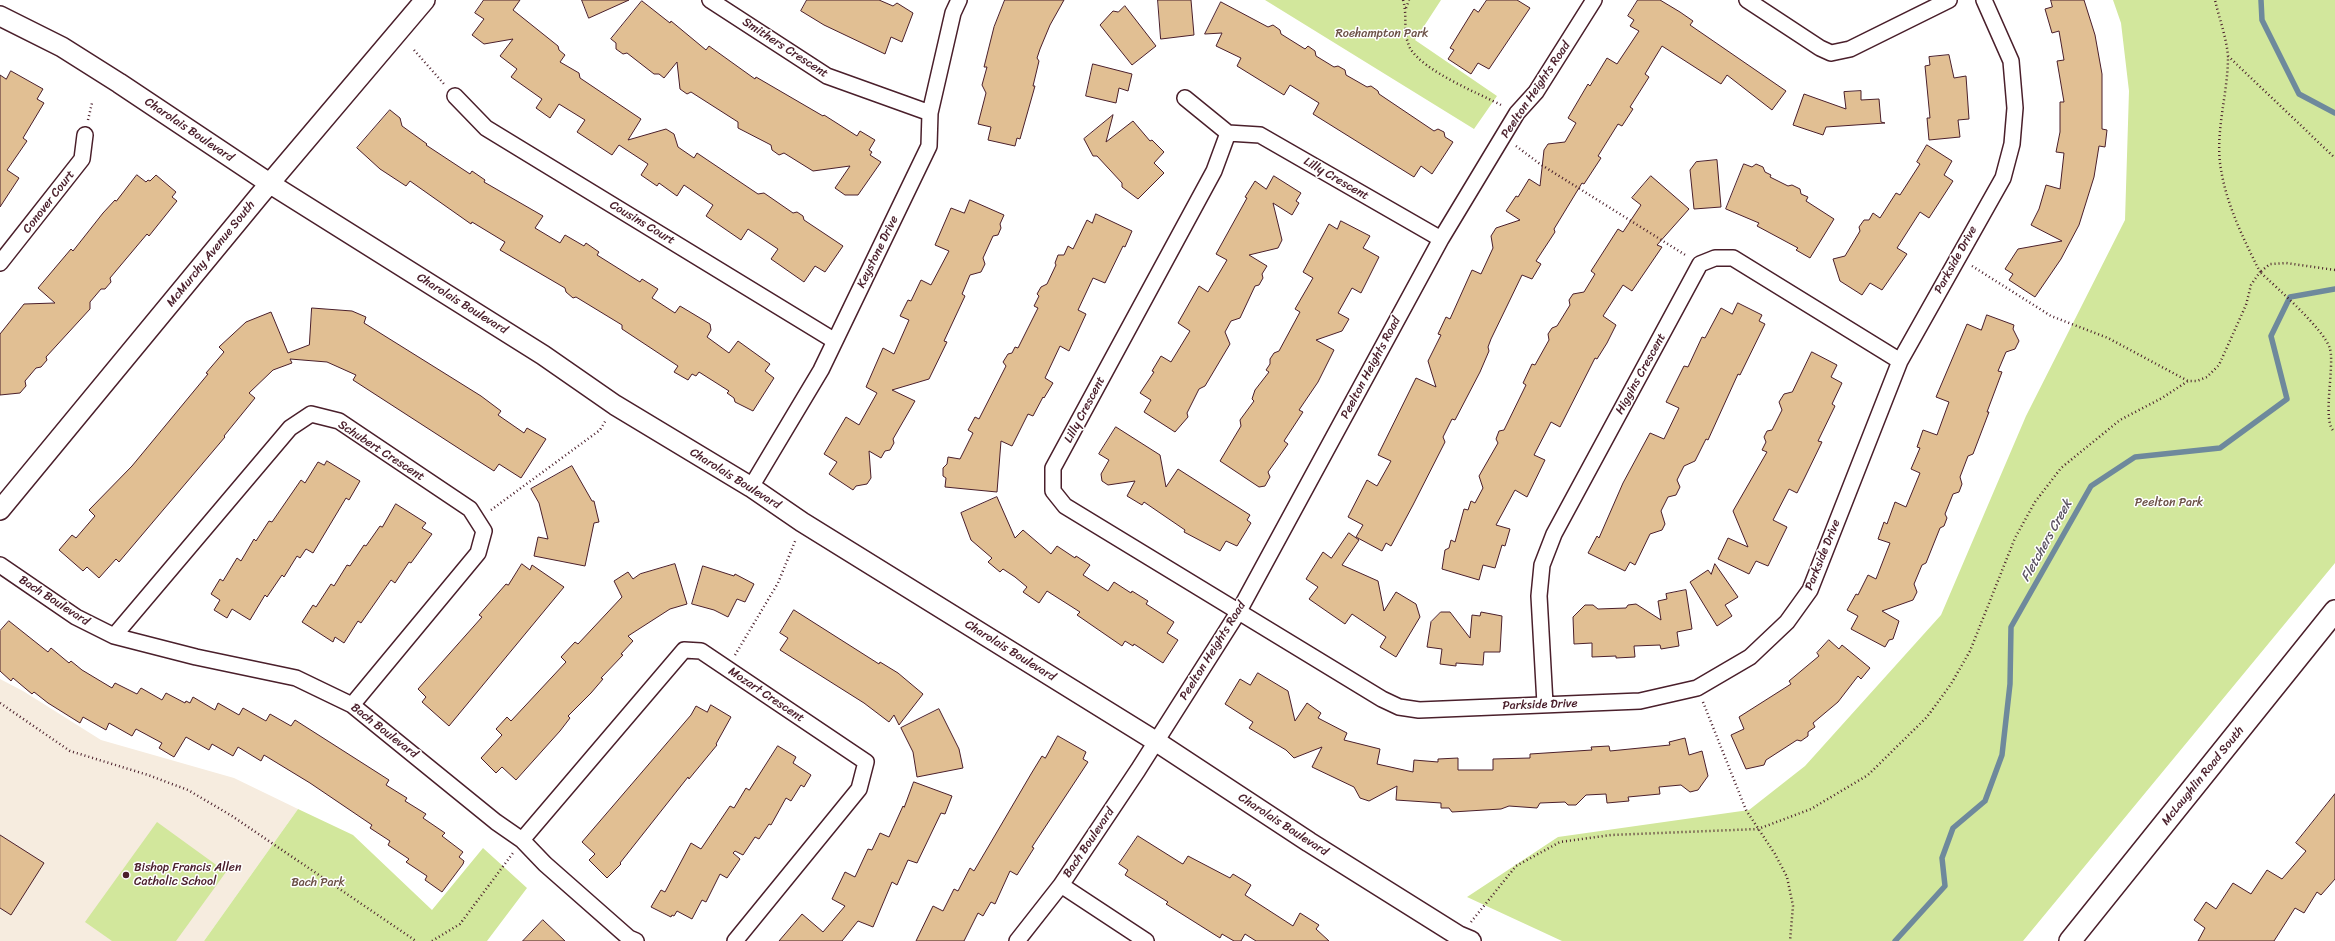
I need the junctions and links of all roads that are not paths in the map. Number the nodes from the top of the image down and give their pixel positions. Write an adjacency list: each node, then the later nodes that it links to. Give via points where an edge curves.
1 (425, 0): 14 (street, McMurchy Avenue South)
2 (710, 0): 11 (street, Smithers Crescent, via 827,76)
3 (959, 0): 11 (street, Keystone Drive, via 953,13)
4 (1594, 0): 15 (street, Peelton Heights Road, via 1536,92 1517,113)
5 (1747, 0): 6 (street, via 1831,53 1850,49)
6 (1949, 0)
7 (1984, 0): 18 (street, Parkside Drive, via 2011,61 2015,108 2012,144 2003,178)
8 (0, 16): 14 (street, Charolais Boulevard, via 62,47 119,82)
9 (455, 96): 17 (street, Cousins Court, via 486,128)
10 (1185, 98): 12 (street)
11 (930, 113): 17 (street, Keystone Drive, via 929,146)
12 (1228, 133): 15 (street, Lilly Crescent, via 1260,135); 22 (street, Lilly Crescent, via 1214,171 1053,468 1053,491 1065,506)
13 (85, 135): 16 (street, Conover Court, via 82,160)
14 (269, 183): 19 (street, Charolais Boulevard, via 543,355 615,405); 20 (street, McMurchy Avenue South)
15 (1441, 239): 22 (street, Peelton Heights Road)
16 (0, 263)
17 (835, 341): 19 (street, Keystone Drive, via 821,370)
18 (1900, 361): 25 (street, Parkside Drive, via 1810,590 1787,622 1750,656 1698,688 1640,701); 25 (street, Higgins Crescent, via 1733,258 1715,258 1700,264 1554,534 1542,565 1539,596)
19 (751, 487): 27 (street, Charolais Boulevard, via 802,522)
20 (0, 510)
21 (0, 565): 24 (street, Bach Boulevard, via 76,617)
22 (1239, 611): 25 (street, Parkside Drive, via 1382,700 1399,707 1419,710); 27 (street, Peelton Heights Road)
23 (2335, 611): 35 (main road, McLaughlin Road South)
24 (114, 636): 26 (street, Bach Boulevard, via 196,657 296,678); 26 (street, Schubert Crescent, via 290,428 311,414 339,422 470,509 484,531 478,553)
25 (1545, 704)
26 (352, 705): 28 (street, Bach Boulevard, via 496,822)
27 (1157, 742): 29 (street, Bach Boulevard); 30 (street, Charolais Boulevard, via 1309,842)
28 (522, 840): 31 (street, Bach Boulevard); 32 (street, Mozart Crescent, via 684,650 700,651 866,762 859,789)
29 (1061, 885): 33 (street, Bach Boulevard); 34 (street)
30 (1465, 938)
31 (630, 940)
32 (735, 941)
33 (1017, 941)
34 (1146, 941)
35 (2070, 941)

